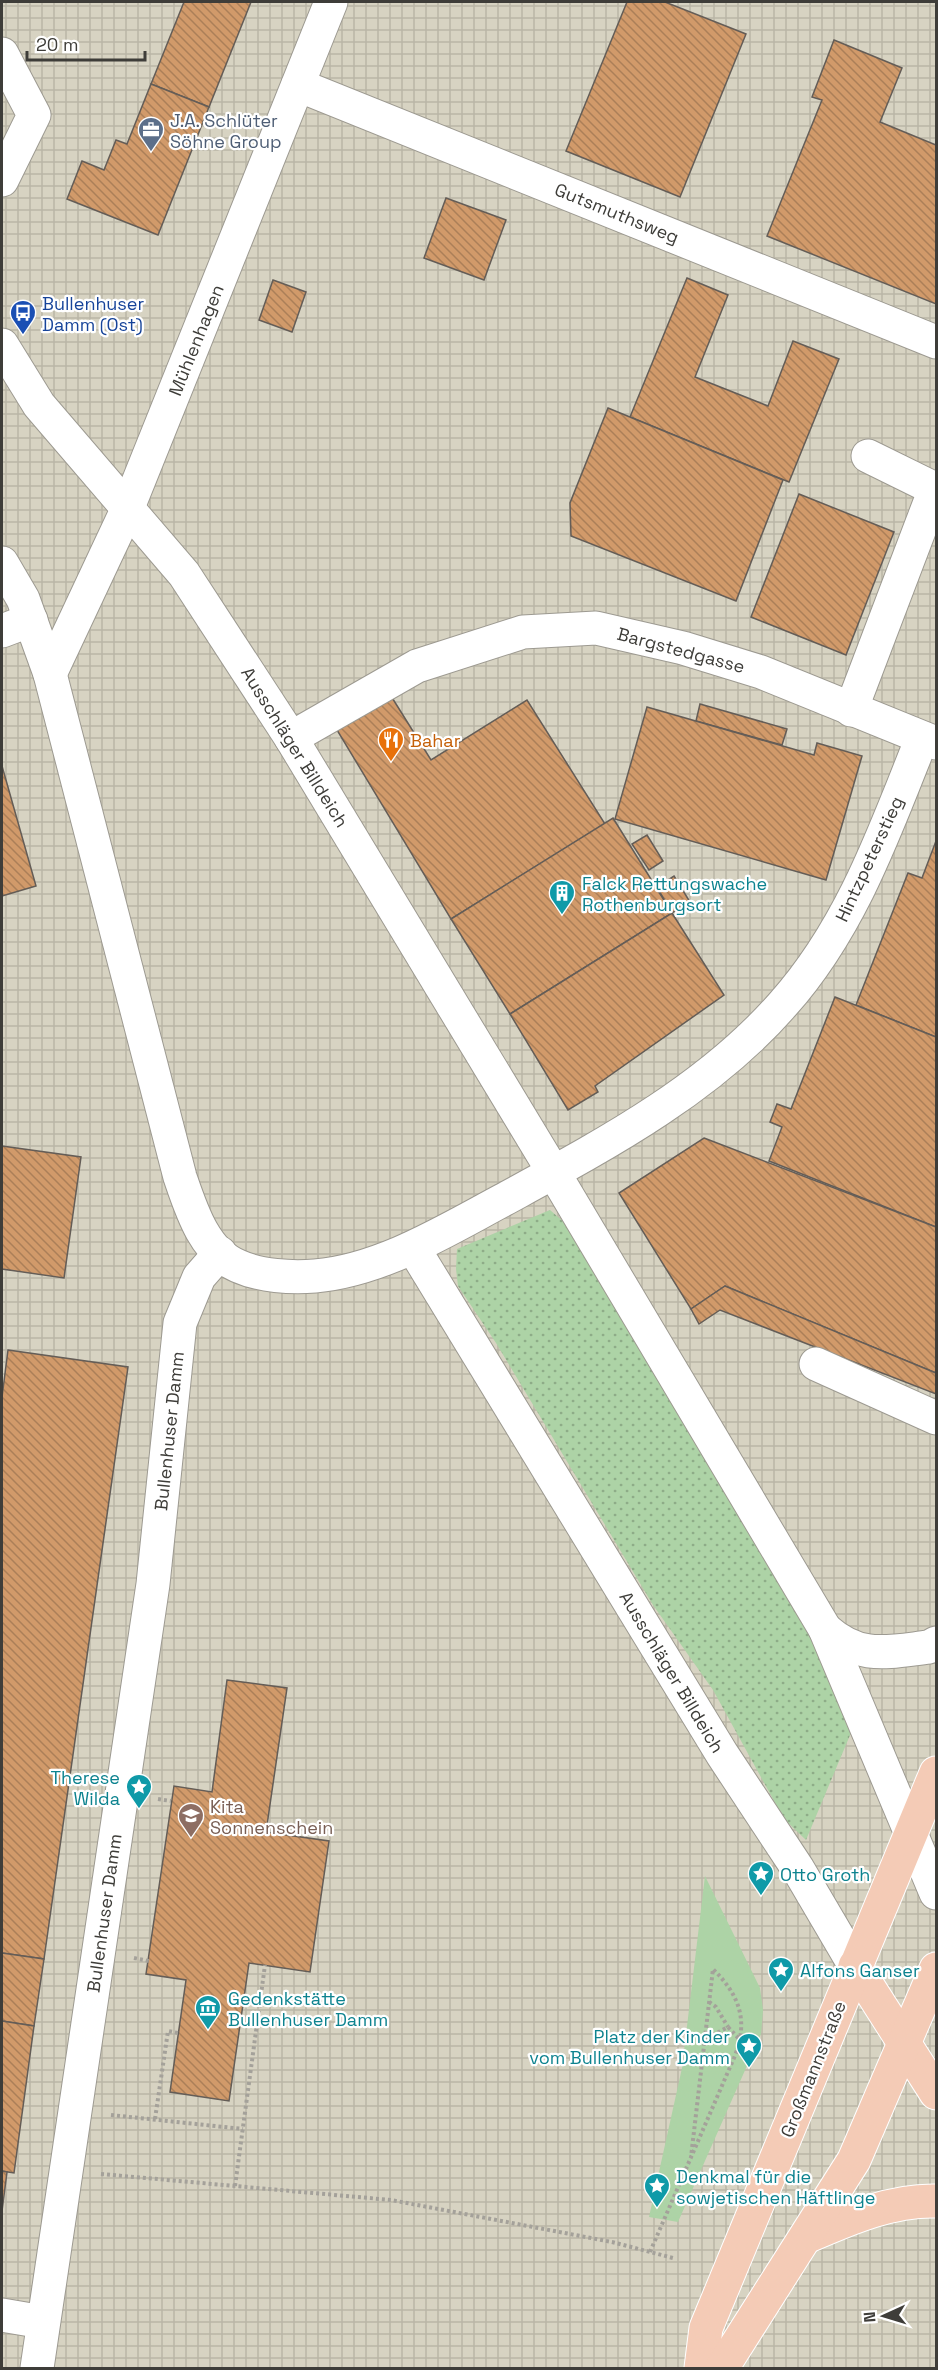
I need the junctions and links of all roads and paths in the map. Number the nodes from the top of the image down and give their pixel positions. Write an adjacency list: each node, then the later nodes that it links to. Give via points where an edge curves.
1 (331, 2): 3 (street, Mühlenhagen)
2 (2, 54): 4 (street, via 34,115)
3 (298, 85): 5 (street, Gutsmuthsweg); 8 (street, Mühlenhagen)
4 (2, 180)
5 (936, 342)
6 (2, 345): 8 (street, Ausschläger Billdeich, via 39,405)
7 (868, 456): 12 (street, via 935,489)
8 (127, 510): 11 (street, Mühlenhagen); 13 (street, Ausschläger Billdeich, via 184,574)
9 (2, 563): 10 (street, via 23,599)
10 (16, 625): 11 (street)
11 (50, 674): 17 (street, via 180,1177 194,1217)
12 (851, 710): 13 (street, Bargstedgasse, via 761,672 683,648 596,628 523,632 417,666); 14 (street, Bargstedgasse)
13 (291, 738): 15 (street, Ausschläger Billdeich)
14 (929, 740): 15 (street, Hintzpeterstieg, via 851,905 807,976 782,1006 694,1086)
15 (554, 1173): 16 (street); 20 (street, Ausschläger Billdeich)
16 (414, 1248): 17 (street, via 315,1276 260,1273 236,1266); 26 (street, Ausschläger Billdeich)
17 (220, 1253): 35 (street, Bullenhuser Damm, via 199,1277 180,1323 153,1584)
18 (816, 1364): 19 (street)
19 (936, 1418)
20 (825, 1629): 21 (street, via 842,1644 878,1653); 23 (street, Ausschläger Billdeich)
21 (936, 1643)
22 (936, 1773): 23 (main road, Großmannstraße)
23 (911, 1835): 24 (street, Ausschläger Billdeich); 26 (main road, Großmannstraße)
24 (936, 1893)
25 (265, 1965): 37 (path)
26 (855, 1966): 33 (main road, Ausschläger Billdeich); 48 (main road, Großmannstraße, via 706,2328)
27 (936, 1969): 33 (main road)
28 (710, 2002): 29 (path); 31 (path); 32 (path, via 713,1969 732,1991 743,2022)
29 (728, 2027): 31 (path, via 715,2034); 32 (path)
30 (178, 2033): 36 (path, via 168,2031)
31 (706, 2033): 38 (path)
32 (741, 2041): 38 (path)
33 (903, 2043): 34 (main road, Ausschläger Billdeich); 42 (main road, via 854,2160)
34 (936, 2093)
35 (74, 2110): 36 (path); 39 (street, Bullenhuser Damm)
36 (155, 2120): 37 (path)
37 (243, 2129): 40 (path)
38 (691, 2157): 43 (path)
39 (64, 2171): 40 (path); 46 (street, Bullenhuser Damm)
40 (235, 2186): 43 (path, via 391,2200)
41 (936, 2201): 42 (main road, via 899,2203)
42 (806, 2237): 49 (main road)
43 (650, 2252): 44 (path)
44 (673, 2258)
45 (2, 2315): 46 (street)
46 (43, 2322): 47 (street, Bullenhuser Damm)
47 (37, 2368)
48 (701, 2368)
49 (722, 2368)

